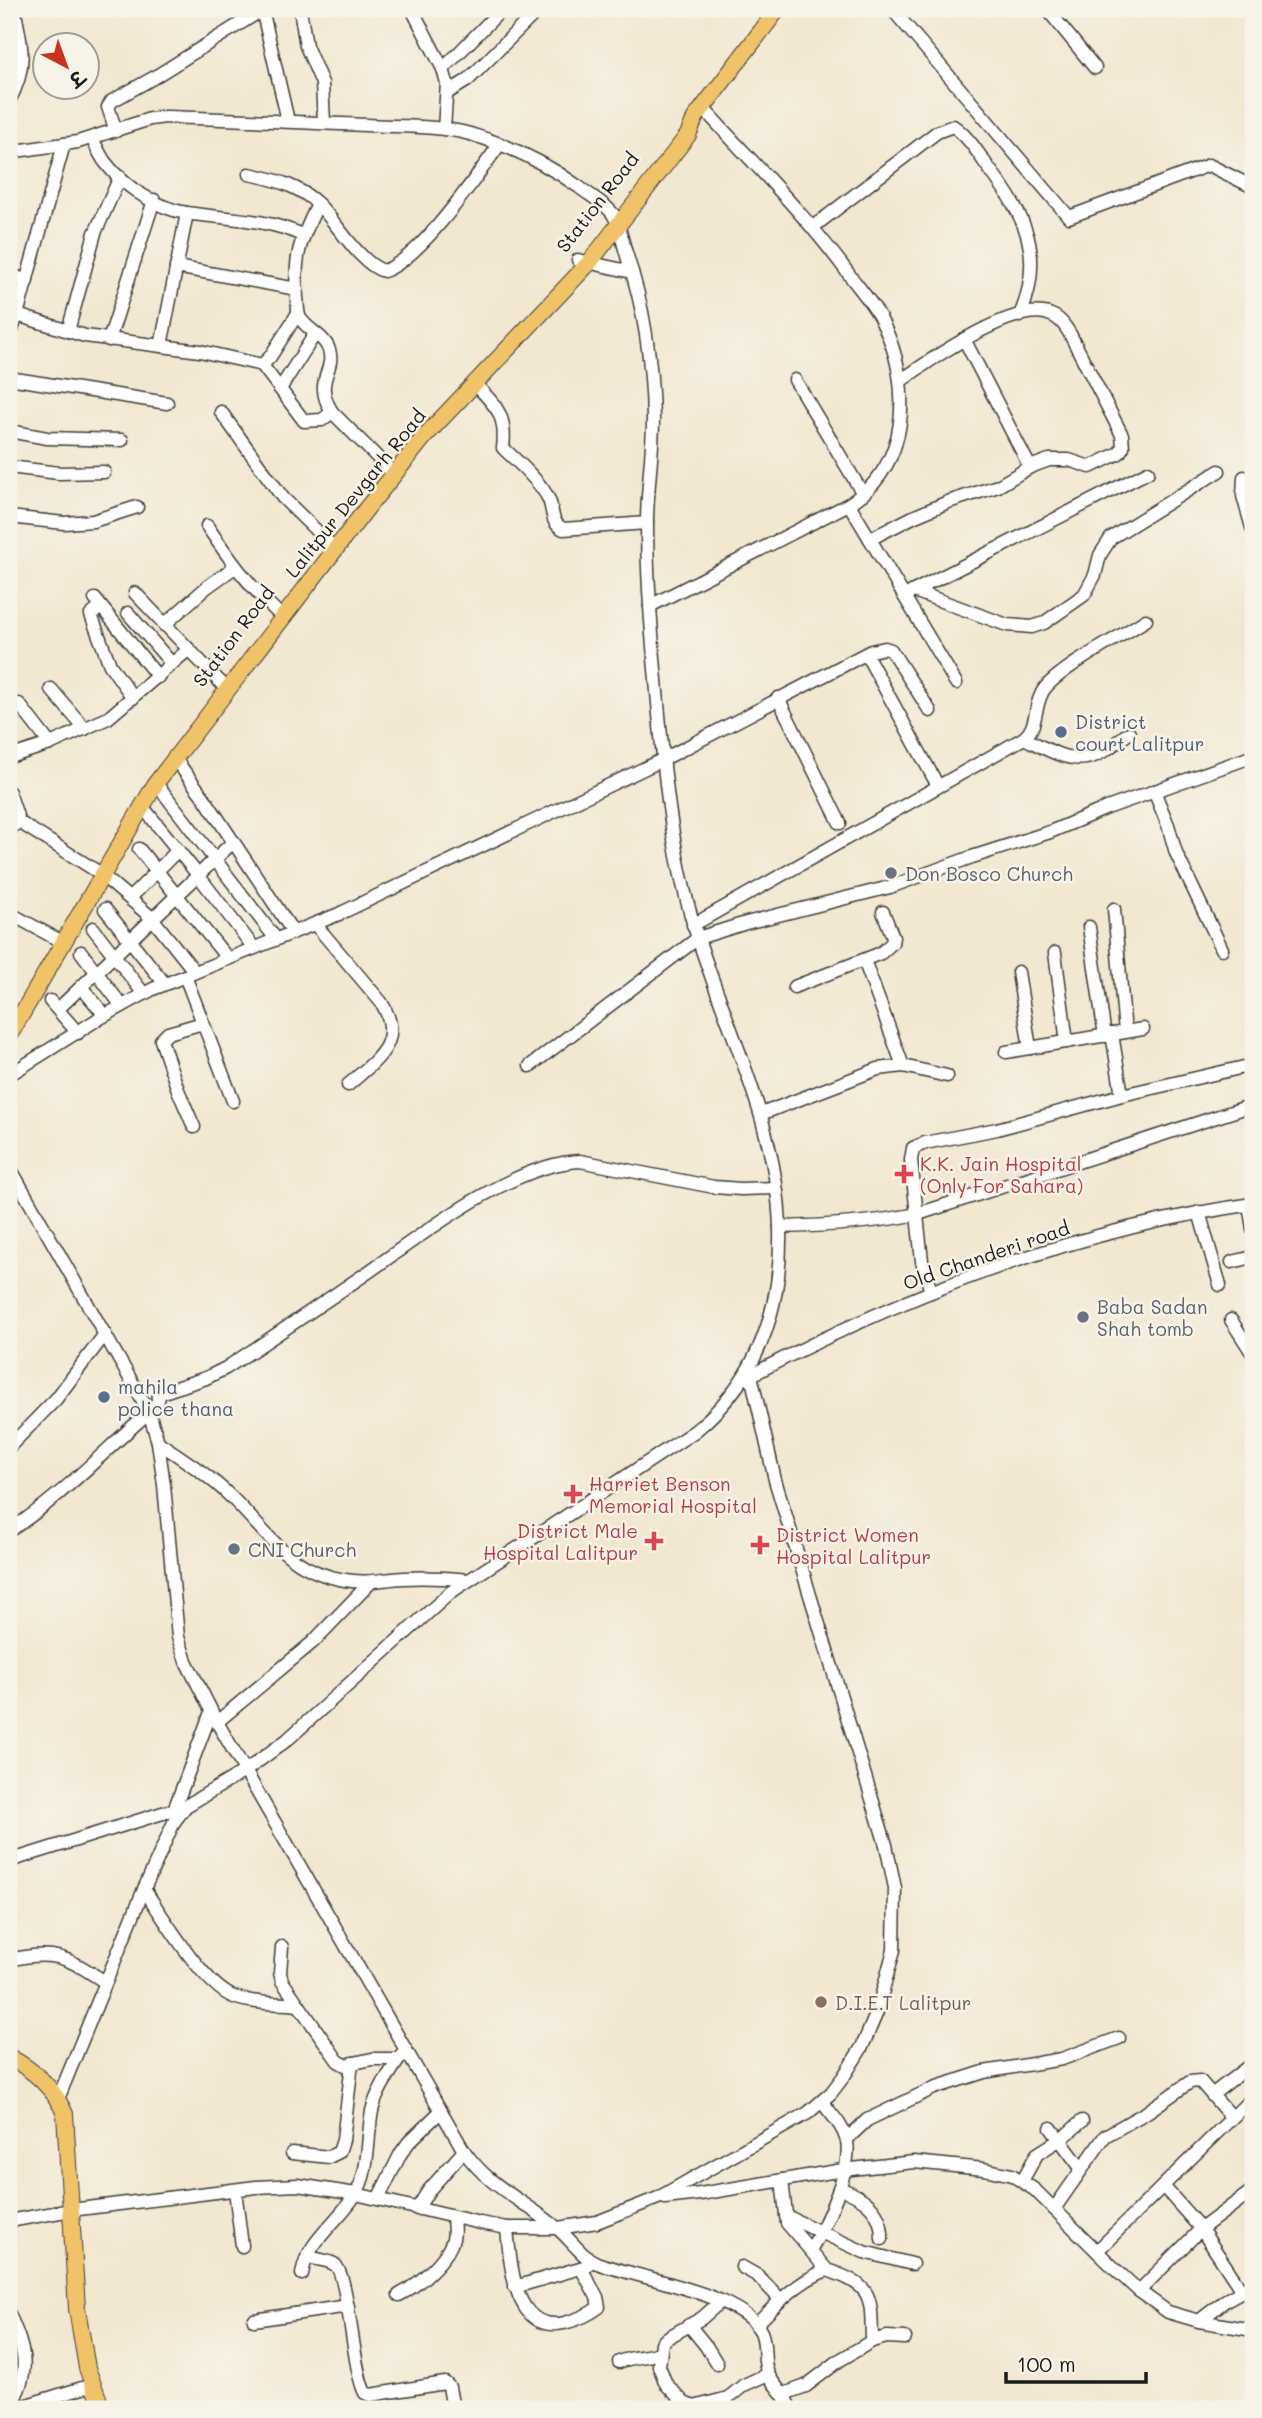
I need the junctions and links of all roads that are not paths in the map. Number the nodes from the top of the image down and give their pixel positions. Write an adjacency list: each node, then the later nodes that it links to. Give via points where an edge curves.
1 (14, 9): 10 (street)
2 (262, 9): 16 (street); 19 (street, via 112,101 108,107)
3 (300, 9): 17 (street, via 306,46 322,83)
4 (412, 9): 12 (street)
5 (502, 9): 12 (street)
6 (778, 9): 15 (main road, Lalitpur Devgarh Road)
7 (892, 9): 26 (street, via 1069,217 1209,165)
8 (1047, 9): 11 (street)
9 (536, 10): 13 (street, via 468,80)
10 (14, 34): 14 (street, via 22,72)
11 (1095, 68)
12 (443, 69): 13 (street)
13 (447, 93): 18 (street)
14 (9, 101)
15 (699, 113): 30 (main road, Lalitpur Devgarh Road, via 688,135); 31 (street)
16 (288, 121): 17 (street); 19 (street, via 165,117)
17 (324, 123): 18 (street)
18 (444, 129): 22 (street)
19 (116, 131): 20 (street)
20 (92, 138): 21 (street); 25 (street, via 104,161)
21 (64, 144): 23 (street); 37 (street)
22 (500, 144): 28 (street, via 397,267 384,271 371,266); 30 (street, via 572,182)
23 (9, 152)
24 (249, 174): 28 (street, via 292,187)
25 (120, 177): 27 (street); 42 (street, via 95,233)
26 (1253, 187)
27 (153, 200): 29 (street); 46 (street)
28 (318, 204): 32 (street)
29 (187, 213): 32 (street, via 269,224); 34 (street)
30 (615, 221): 33 (main road, Lalitpur Devgarh Road); 35 (street)
31 (813, 227): 41 (street, via 937,132 953,126 1010,196 1027,228 1031,287); 51 (street, via 879,315)
32 (302, 235): 38 (street)
33 (584, 261): 35 (street); 52 (main road, Lalitpur Devgarh Road); 61 (main road, Station Road, via 447,400)
34 (176, 267): 38 (street); 47 (street)
35 (632, 272): 70 (street, via 645,321 651,380)
36 (9, 274): 37 (street)
37 (27, 281): 40 (street)
38 (296, 289): 39 (street)
39 (298, 313): 43 (street); 48 (street)
40 (18, 315): 42 (street); 44 (street)
41 (1020, 316): 45 (street); 60 (street, via 1044,313 1065,326 1124,441 1119,453 1095,466 1059,458)
42 (68, 331): 46 (street)
43 (315, 334): 53 (street); 56 (street, via 329,348 323,384)
44 (9, 338)
45 (964, 339): 51 (street); 60 (street)
46 (109, 340): 47 (street)
47 (160, 346): 48 (street)
48 (262, 365): 53 (street)
49 (9, 378): 54 (street)
50 (795, 380): 66 (street)
51 (902, 380): 66 (street, via 894,446 886,466)
52 (475, 384): 70 (street, via 499,409 503,448 549,498 556,526); 100 (main road, Lalitpur Devgarh Road, via 425,436 367,508)
53 (280, 389): 56 (street, via 304,421 322,420)
54 (167, 403)
55 (221, 412): 74 (street, via 283,498)
56 (332, 412): 61 (street)
57 (9, 431): 58 (street, via 47,438)
58 (122, 440)
59 (9, 467): 63 (street)
60 (1030, 467): 73 (street, via 998,486 948,502)
61 (389, 469): 74 (main road, Station Road)
62 (1219, 471): 77 (street, via 1111,538 1084,595 1038,625 1007,625)
63 (104, 472)
64 (1148, 472): 77 (street)
65 (1253, 481): 72 (street, via 1244,477 1243,495)
66 (863, 494): 67 (street)
67 (849, 504): 73 (street); 78 (street)
68 (137, 507): 69 (street, via 93,521)
69 (9, 517)
70 (647, 523): 78 (street)
71 (207, 526): 75 (street)
72 (1253, 531)
73 (870, 539): 77 (street)
74 (330, 544): 79 (main road, Station Road)
75 (235, 567): 79 (street); 82 (street)
76 (135, 593): 82 (street)
77 (909, 594): 87 (street)
78 (650, 606): 101 (street)
79 (277, 612): 88 (main road, Station Road)
80 (128, 613): 85 (street)
81 (1146, 620): 96 (street, via 1046,687)
82 (164, 625): 83 (street)
83 (188, 650): 85 (street); 88 (street)
84 (866, 654): 91 (street); 93 (street, via 891,650); 103 (street)
85 (172, 664): 86 (street)
86 (158, 677): 90 (street); 90 (street, via 98,603 91,615 110,665)
87 (956, 683)
88 (222, 684): 114 (main road, Station Road, via 159,766)
89 (51, 689): 94 (street)
90 (133, 698): 94 (street)
91 (778, 698): 101 (street); 107 (street)
92 (19, 704): 97 (street)
93 (930, 711)
94 (85, 729): 97 (street)
95 (1129, 733): 96 (street, via 1087,758 1062,754)
96 (1024, 738): 103 (street)
97 (50, 744): 99 (street)
98 (1251, 757): 104 (street)
99 (9, 758)
100 (175, 759): 102 (main road, Lalitpur Devgarh Road); 109 (street)
101 (662, 760): 123 (street); 126 (street, via 677,858)
102 (156, 783): 106 (main road, Lalitpur Devgarh Road); 112 (street)
103 (938, 786): 126 (street)
104 (1154, 791): 126 (street, via 890,887); 132 (street, via 1176,853)
105 (9, 792): 108 (street)
106 (142, 806): 111 (street); 114 (main road, Lalitpur Devgarh Road)
107 (840, 823)
108 (14, 826): 114 (street)
109 (233, 842): 112 (street); 127 (street)
110 (139, 849): 113 (street)
111 (178, 850): 113 (street); 115 (street)
112 (216, 859): 115 (street); 129 (street)
113 (157, 871): 116 (street); 117 (street)
114 (99, 872): 117 (street); 128 (main road, Station Road); 152 (main road, Lalitpur Devgarh Road)
115 (198, 875): 116 (street); 131 (street)
116 (176, 896): 122 (street); 136 (street)
117 (130, 898): 122 (street)
118 (105, 909): 130 (street)
119 (1114, 909): 151 (street)
120 (883, 912): 137 (street, via 892,929 892,943)
121 (9, 913): 128 (street)
122 (152, 918): 130 (street); 140 (street)
123 (315, 923): 127 (street); 161 (street, via 381,1002 392,1026 381,1055)
124 (1089, 927): 151 (street)
125 (93, 929): 135 (street)
126 (696, 931): 157 (street); 165 (street)
127 (293, 933): 129 (street)
128 (57, 939): 147 (main road, Station Road)
129 (276, 939): 131 (street)
130 (130, 940): 135 (street); 141 (street)
131 (254, 948): 136 (street)
132 (1222, 949)
133 (81, 952): 138 (street)
134 (1055, 953): 153 (street)
135 (114, 955): 138 (street); 144 (street)
136 (228, 959): 140 (street)
137 (864, 960): 143 (street); 158 (street)
138 (96, 972): 142 (street); 145 (street)
139 (1018, 972): 154 (street)
140 (190, 974): 141 (street); 148 (street)
141 (165, 984): 144 (street)
142 (81, 987): 146 (street); 150 (street, via 54,1005)
143 (794, 987)
144 (144, 994): 145 (street)
145 (122, 1006): 146 (street)
146 (105, 1015): 150 (street)
147 (9, 1018)
148 (204, 1023): 163 (street); 166 (street, via 168,1032 161,1040)
149 (1143, 1029): 151 (street)
150 (78, 1033): 159 (street)
151 (1114, 1034): 153 (street); 162 (street)
152 (9, 1035)
153 (1067, 1042): 154 (street)
154 (1030, 1048): 155 (street)
155 (1006, 1052)
156 (1253, 1065): 162 (street)
157 (530, 1066)
158 (903, 1066): 160 (street); 165 (street, via 878,1069)
159 (9, 1075)
160 (947, 1076)
161 (348, 1085)
162 (1122, 1095): 171 (street, via 918,1145 911,1153)
163 (233, 1101)
164 (1253, 1105): 171 (street)
165 (761, 1114): 168 (street)
166 (194, 1127)
167 (11, 1173): 179 (street)
168 (776, 1195): 172 (street); 182 (street, via 580,1161 548,1167 481,1198 226,1368)
169 (1251, 1204): 170 (street, Old Chanderi road); 173 (street)
170 (1199, 1213): 176 (street); 177 (street, Old Chanderi road, via 1123,1229)
171 (918, 1214): 172 (street, via 845,1225); 177 (street, via 922,1261)
172 (780, 1227): 181 (street, via 771,1312)
173 (1253, 1229)
174 (1253, 1257): 175 (street)
175 (1232, 1262)
176 (1220, 1285)
177 (932, 1292): 181 (street, Old Chanderi road)
178 (1231, 1320): 180 (street)
179 (105, 1334): 182 (street); 184 (street, via 55,1399)
180 (1253, 1354)
181 (747, 1377): 186 (street, via 695,1431); 205 (street, via 895,1888 894,1950 877,2012 862,2047)
182 (155, 1403): 183 (street); 185 (street)
183 (158, 1442): 187 (street, via 231,1497 294,1562 318,1574); 188 (street, via 178,1637)
184 (9, 1447)
185 (9, 1531)
186 (468, 1580): 187 (street, via 428,1577); 189 (street, via 407,1629 287,1740)
187 (370, 1583): 188 (street, via 313,1642)
188 (214, 1717): 189 (street); 190 (street)
189 (245, 1771): 190 (street); 198 (street)
190 (180, 1808): 191 (street); 192 (street)
191 (9, 1861)
192 (144, 1889): 195 (street); 196 (street, via 222,1990 248,2000)
193 (282, 1947): 196 (street, via 282,1981)
194 (9, 1960): 195 (street, via 32,1954 58,1956)
195 (105, 1982): 204 (street)
196 (299, 2005): 200 (street, via 338,2061)
197 (1119, 2038): 210 (street, via 1062,2059 984,2072 934,2088 867,2120)
198 (402, 2055): 200 (street); 206 (street); 222 (street, via 374,2106 369,2149)
199 (9, 2057): 204 (main road, via 45,2082)
200 (352, 2063): 213 (street, via 339,2152 329,2157)
201 (1253, 2063): 202 (street)
202 (1213, 2094): 207 (street); 214 (street, via 1200,2081 1190,2082 1111,2131)
203 (1253, 2096): 207 (street)
204 (58, 2099): 227 (main road, via 65,2114)
205 (822, 2102): 210 (street); 223 (street)
206 (441, 2111): 212 (street); 224 (street, via 401,2153)
207 (1231, 2117): 218 (street)
208 (1082, 2121): 211 (street)
209 (1051, 2128): 211 (street)
210 (847, 2139): 215 (street)
211 (1059, 2140): 214 (street); 217 (street, via 1037,2154)
212 (464, 2151): 225 (street); 232 (street, via 497,2187)
213 (292, 2152)
214 (1082, 2168): 226 (street)
215 (843, 2170): 216 (street); 217 (street, via 914,2162 985,2169); 219 (street)
216 (782, 2180): 223 (street); 228 (street)
217 (1022, 2180): 226 (street)
218 (1163, 2186): 233 (street); 238 (street)
219 (839, 2188): 234 (street); 235 (street, via 869,2202 881,2222)
220 (235, 2190): 222 (street, via 298,2185); 227 (street); 236 (street)
221 (1253, 2190): 233 (street)
222 (356, 2194): 224 (street); 239 (street)
223 (658, 2198): 232 (street, via 597,2222)
224 (378, 2199): 225 (street)
225 (417, 2209): 229 (street)
226 (1054, 2209): 238 (street)
227 (71, 2210): 230 (street); 266 (main road, via 77,2309)
228 (786, 2216): 234 (street); 237 (street, via 791,2230)
229 (453, 2217): 231 (street); 249 (street, via 453,2237 446,2254 421,2281)
230 (9, 2221)
231 (506, 2228): 232 (street); 246 (street)
232 (558, 2228): 240 (street)
233 (1201, 2229): 247 (street); 248 (street)
234 (822, 2233): 237 (street); 241 (street, via 873,2255)
235 (882, 2239)
236 (242, 2246)
237 (810, 2250): 244 (street)
238 (1097, 2251): 248 (street)
239 (307, 2257): 245 (street); 252 (street, via 337,2266)
240 (598, 2263): 243 (street); 251 (street)
241 (912, 2264)
242 (742, 2267): 250 (street)
243 (581, 2268): 246 (street); 246 (street, via 600,2303 596,2310 573,2320 549,2323 538,2319)
244 (827, 2270): 250 (street); 260 (street, via 866,2290 871,2298)
245 (302, 2274)
246 (515, 2287)
247 (1247, 2288): 255 (street)
248 (1139, 2291): 255 (street, via 1168,2312)
249 (399, 2295)
250 (781, 2300): 257 (street)
251 (720, 2302): 256 (street); 257 (street)
252 (348, 2306): 254 (street); 271 (street, via 365,2393 445,2383 451,2390)
253 (9, 2314): 261 (street)
254 (254, 2320)
255 (1199, 2321): 258 (street)
256 (689, 2325): 262 (street, via 667,2338); 264 (street)
257 (756, 2325): 265 (street, via 763,2336)
258 (1253, 2330)
259 (905, 2338): 260 (street)
260 (872, 2341): 267 (street, via 806,2386)
261 (14, 2344): 268 (street, via 23,2360 24,2378)
262 (659, 2353): 263 (street); 265 (street, via 661,2375 688,2406 728,2398)
263 (619, 2362)
264 (718, 2364)
265 (768, 2374): 267 (street)
266 (92, 2385): 269 (street); 270 (main road)
267 (785, 2394): 272 (street)
268 (9, 2407)
269 (15, 2409)
270 (102, 2409)
271 (453, 2409)
272 (790, 2409)

